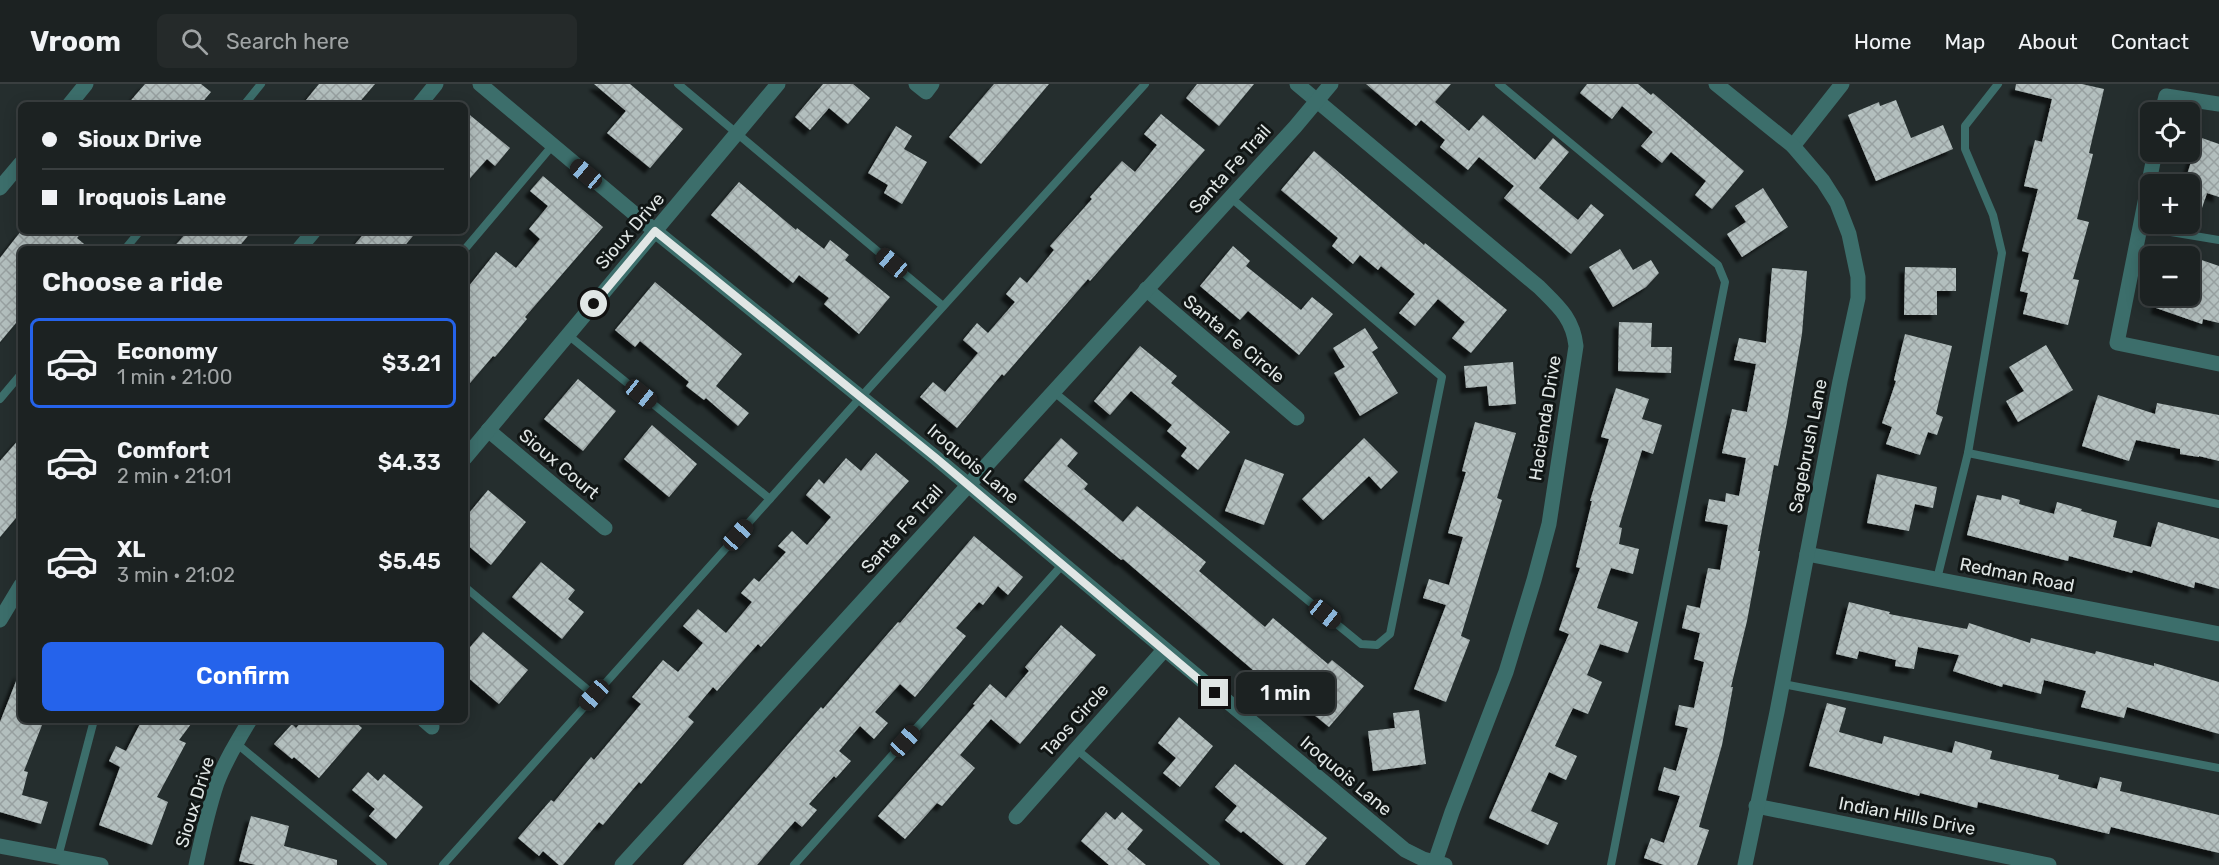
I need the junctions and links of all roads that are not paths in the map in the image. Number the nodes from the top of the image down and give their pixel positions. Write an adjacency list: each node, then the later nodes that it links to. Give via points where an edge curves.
1 (86, 84): 17 (street)
2 (261, 84): 18 (lane)
3 (436, 84): 19 (street)
4 (480, 84): 23 (street, Iroquois Lane)
5 (678, 84): 22 (lane)
6 (778, 84): 22 (street, Sioux Drive)
7 (916, 84): 8 (street, via 926,92)
8 (932, 84)
9 (1145, 84): 38 (lane)
10 (1297, 84): 16 (street, Hacienda Drive)
11 (1331, 84): 16 (street, Santa Fe Trail)
12 (1499, 84): 80 (lane, via 1718,265 1725,282)
13 (1716, 84): 24 (street, Sagebrush Lane)
14 (1842, 84): 24 (street)
15 (1998, 84): 47 (lane, via 1965,126 1965,149 1993,215 2002,253)
16 (1317, 101): 27 (street, Santa Fe Trail); 72 (street, Hacienda Drive, via 1539,287 1566,314 1575,334 1549,524 1506,672 1452,812)
17 (71, 102)
18 (246, 102)
19 (421, 102)
20 (2164, 102): 21 (street, via 2166,96)
21 (2219, 104)
22 (737, 133): 28 (street, Sioux Drive); 38 (lane)
23 (552, 146): 28 (street, Iroquois Lane); 36 (lane)
24 (1792, 146): 53 (street, Sagebrush Lane, via 1838,203 1858,277 1858,298)
25 (18, 167): 26 (street)
26 (0, 188)
27 (1230, 197): 37 (street, Santa Fe Trail); 42 (lane, via 1442,377 1390,634 1377,645 1361,644)
28 (655, 231): 39 (street, Sioux Drive); 43 (street, Iroquois Lane)
29 (2140, 232): 40 (street, via 2117,343)
30 (138, 234): 34 (lane)
31 (312, 234): 35 (street)
32 (2183, 234): 33 (lane)
33 (2219, 240)
34 (128, 246)
35 (302, 246)
36 (468, 246)
37 (1146, 289): 42 (street, Santa Fe Trail); 45 (street, Santa Fe Circle)
38 (943, 306): 43 (lane)
39 (568, 335): 46 (street, Sioux Drive); 50 (lane)
40 (2219, 364)
41 (18, 378): 44 (lane)
42 (1054, 392): 49 (street, Santa Fe Trail)
43 (861, 397): 49 (street, Iroquois Lane); 50 (lane)
44 (0, 399)
45 (1297, 418)
46 (488, 430): 48 (street, Sioux Drive); 52 (street, Sioux Court)
47 (1968, 453): 51 (lane); 55 (lane)
48 (468, 454)
49 (968, 485): 54 (street, Iroquois Lane); 77 (street, Santa Fe Trail)
50 (770, 499): 62 (lane)
51 (2219, 504)
52 (605, 528)
53 (1807, 554): 55 (street, Redman Road); 61 (street, Sagebrush Lane)
54 (1063, 564): 60 (street, Iroquois Lane); 78 (lane)
55 (1937, 579): 59 (street, Redman Road)
56 (18, 590): 58 (street)
57 (468, 590): 62 (lane)
58 (0, 620)
59 (2219, 634)
60 (1164, 650): 66 (street, Taos Circle); 72 (street, Iroquois Lane, via 1405,850)
61 (1783, 684): 67 (lane); 68 (street, Sagebrush Lane)
62 (594, 695): 76 (lane)
63 (93, 723): 71 (lane)
64 (248, 723): 65 (street, Sioux Drive)
65 (236, 743): 74 (street, Sioux Drive, via 205,820); 75 (lane)
66 (1076, 749): 69 (street, Taos Circle); 79 (lane)
67 (2219, 768)
68 (1756, 806): 81 (street, Sagebrush Lane); 82 (street, Indian Hills Drive)
69 (1016, 817)
70 (0, 846): 71 (street)
71 (58, 857): 73 (street)
72 (1438, 864)
73 (97, 865)
74 (196, 865)
75 (383, 865)
76 (442, 865)
77 (622, 865)
78 (794, 865)
79 (1216, 865)
80 (1611, 865)
81 (1744, 865)
82 (2049, 865)

